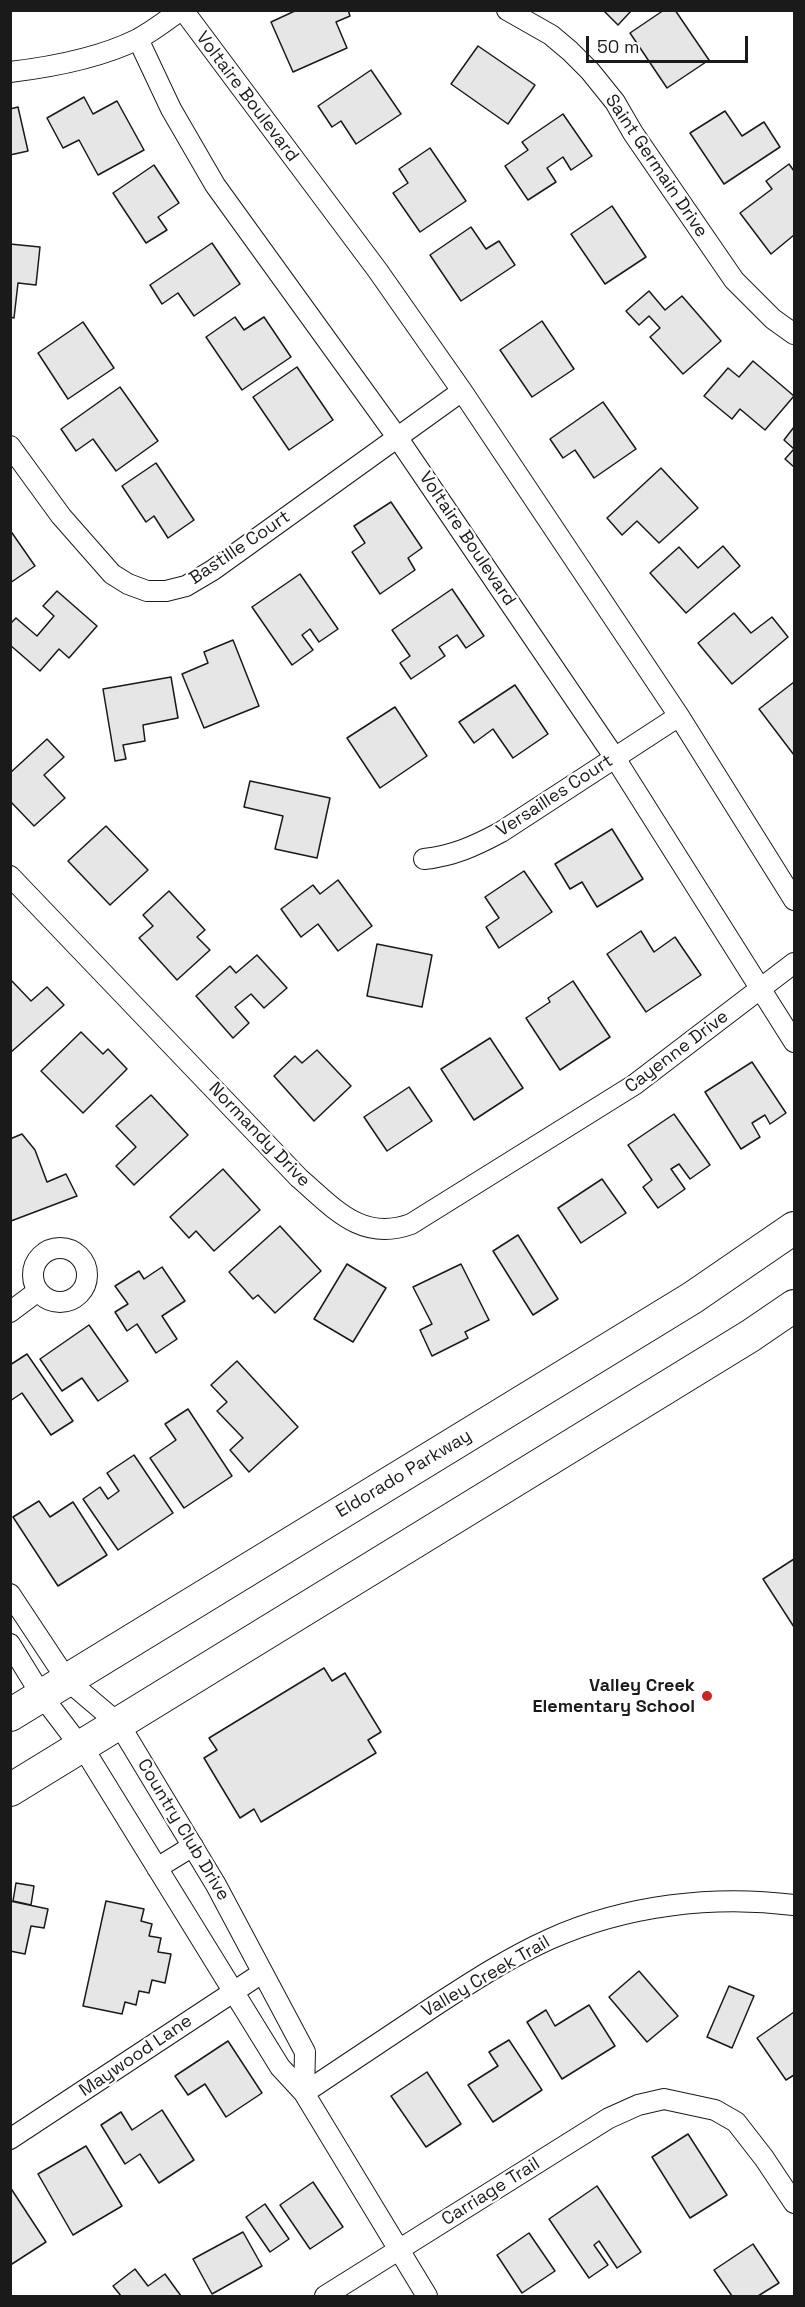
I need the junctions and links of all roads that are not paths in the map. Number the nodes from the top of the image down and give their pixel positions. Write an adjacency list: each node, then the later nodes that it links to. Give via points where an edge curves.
1 (182, 10): 3 (street); 6 (street, Voltaire Boulevard, via 378,271)
2 (507, 10): 5 (street, Saint Germain Drive, via 551,35 590,71 734,280 761,308)
3 (138, 39): 4 (street, via 66,62); 7 (street, Voltaire Boulevard, via 171,109 215,185)
4 (10, 72)
5 (795, 334)
6 (462, 391): 7 (street, Bastille Court); 9 (street, Voltaire Boulevard)
7 (397, 436): 8 (street, Bastille Court, via 213,570 166,591 147,591 112,574 61,516); 10 (street, Voltaire Boulevard)
8 (10, 446)
9 (680, 716): 10 (street, Versailles Court); 13 (street, Voltaire Boulevard)
10 (615, 758): 11 (street, Versailles Court, via 483,842 447,856); 15 (street, Voltaire Boulevard)
11 (424, 859)
12 (10, 876): 17 (street, Normandy Drive, via 299,1178 359,1225 395,1230 411,1224)
13 (795, 900)
14 (795, 963): 15 (street, Cayenne Drive)
15 (762, 988): 16 (street, Voltaire Boulevard); 17 (street, Cayenne Drive, via 634,1085)
16 (795, 1042)
17 (555, 1134)
18 (795, 1228): 24 (main road, Eldorado Parkway, via 682,1304)
19 (38, 1291): 21 (street)
20 (795, 1306): 26 (main road)
21 (10, 1312)
22 (10, 1594): 24 (street, Country Club Drive)
23 (10, 1644): 24 (street, Country Club Drive)
24 (55, 1688): 25 (main road, Eldorado Parkway); 26 (street, Country Club Drive); 27 (street, Country Club Drive)
25 (10, 1715)
26 (119, 1724): 27 (main road); 29 (street, Country Club Drive)
27 (82, 1746): 28 (main road); 30 (street, Country Club Drive)
28 (10, 1790)
29 (192, 1846): 30 (street); 32 (street, Country Club Drive)
30 (157, 1868): 33 (street, Country Club Drive)
31 (795, 1905): 34 (street, Valley Creek Trail, via 725,1901 667,1906 601,1921 551,1939 472,1982)
32 (262, 1973): 33 (street, Maywood Lane); 34 (street, Country Club Drive, via 305,2052)
33 (233, 1992): 34 (street, Country Club Drive, via 280,2067); 35 (street, Maywood Lane)
34 (304, 2093): 37 (street, Country Club Drive)
35 (10, 2139)
36 (795, 2203): 37 (street, Carriage Trail, via 736,2122 716,2110 664,2099 609,2118)
37 (398, 2249): 38 (street, Carriage Trail); 39 (street, Country Club Drive)
38 (325, 2296)
39 (427, 2296)

